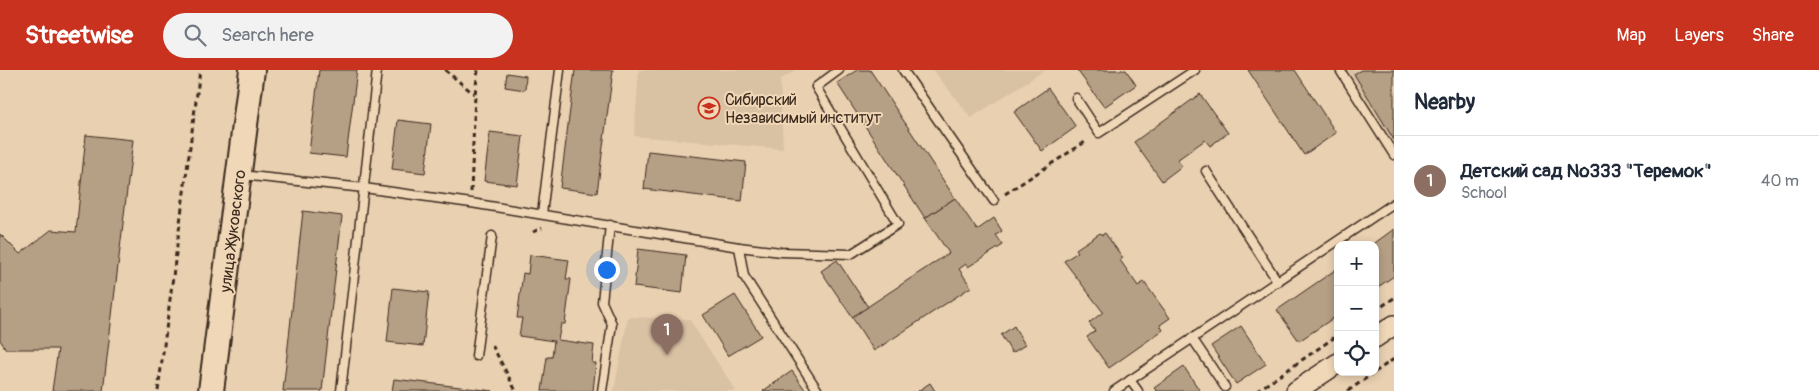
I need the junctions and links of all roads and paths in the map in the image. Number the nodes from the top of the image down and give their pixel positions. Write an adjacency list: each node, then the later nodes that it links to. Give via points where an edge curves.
1 (200, 70): 40 (path)
2 (252, 70): 16 (main road, улица Жуковского)
3 (378, 70): 17 (lane)
4 (445, 70): 11 (path)
5 (478, 70): 11 (path)
6 (560, 70): 21 (lane)
7 (840, 70): 24 (lane, via 816,87 898,224 851,254)
8 (903, 70): 18 (lane)
9 (1195, 70): 13 (lane)
10 (1340, 70): 14 (lane)
11 (475, 94): 19 (path)
12 (1076, 98): 13 (lane)
13 (1099, 133): 18 (path)
14 (1394, 155)
15 (1206, 171): 25 (lane)
16 (239, 175): 17 (lane); 41 (main road, улица Жуковского)
17 (364, 188): 19 (lane); 42 (lane)
18 (994, 201)
19 (471, 203): 21 (lane)
20 (1394, 203): 25 (lane)
21 (542, 214): 22 (lane)
22 (610, 225): 24 (lane); 44 (lane, via 602,302 612,324)
23 (492, 236): 28 (lane)
24 (739, 247): 45 (lane, via 744,276)
25 (1278, 282): 31 (lane)
26 (1394, 298): 27 (path)
27 (1379, 308)
28 (480, 323): 33 (lane); 43 (path)
29 (1394, 326): 30 (street)
30 (1379, 335)
31 (1192, 338): 38 (lane); 39 (lane)
32 (1334, 338): 48 (path)
33 (476, 356)
34 (1394, 359): 36 (path)
35 (1334, 366): 49 (street)
36 (1379, 369)
37 (1369, 376): 50 (path)
38 (1130, 380): 46 (lane); 47 (lane)
39 (1226, 387)
40 (158, 391)
41 (211, 391)
42 (341, 391)
43 (516, 391)
44 (602, 391)
45 (818, 391)
46 (1114, 391)
47 (1138, 391)
48 (1257, 391)
49 (1296, 391)
50 (1348, 391)

